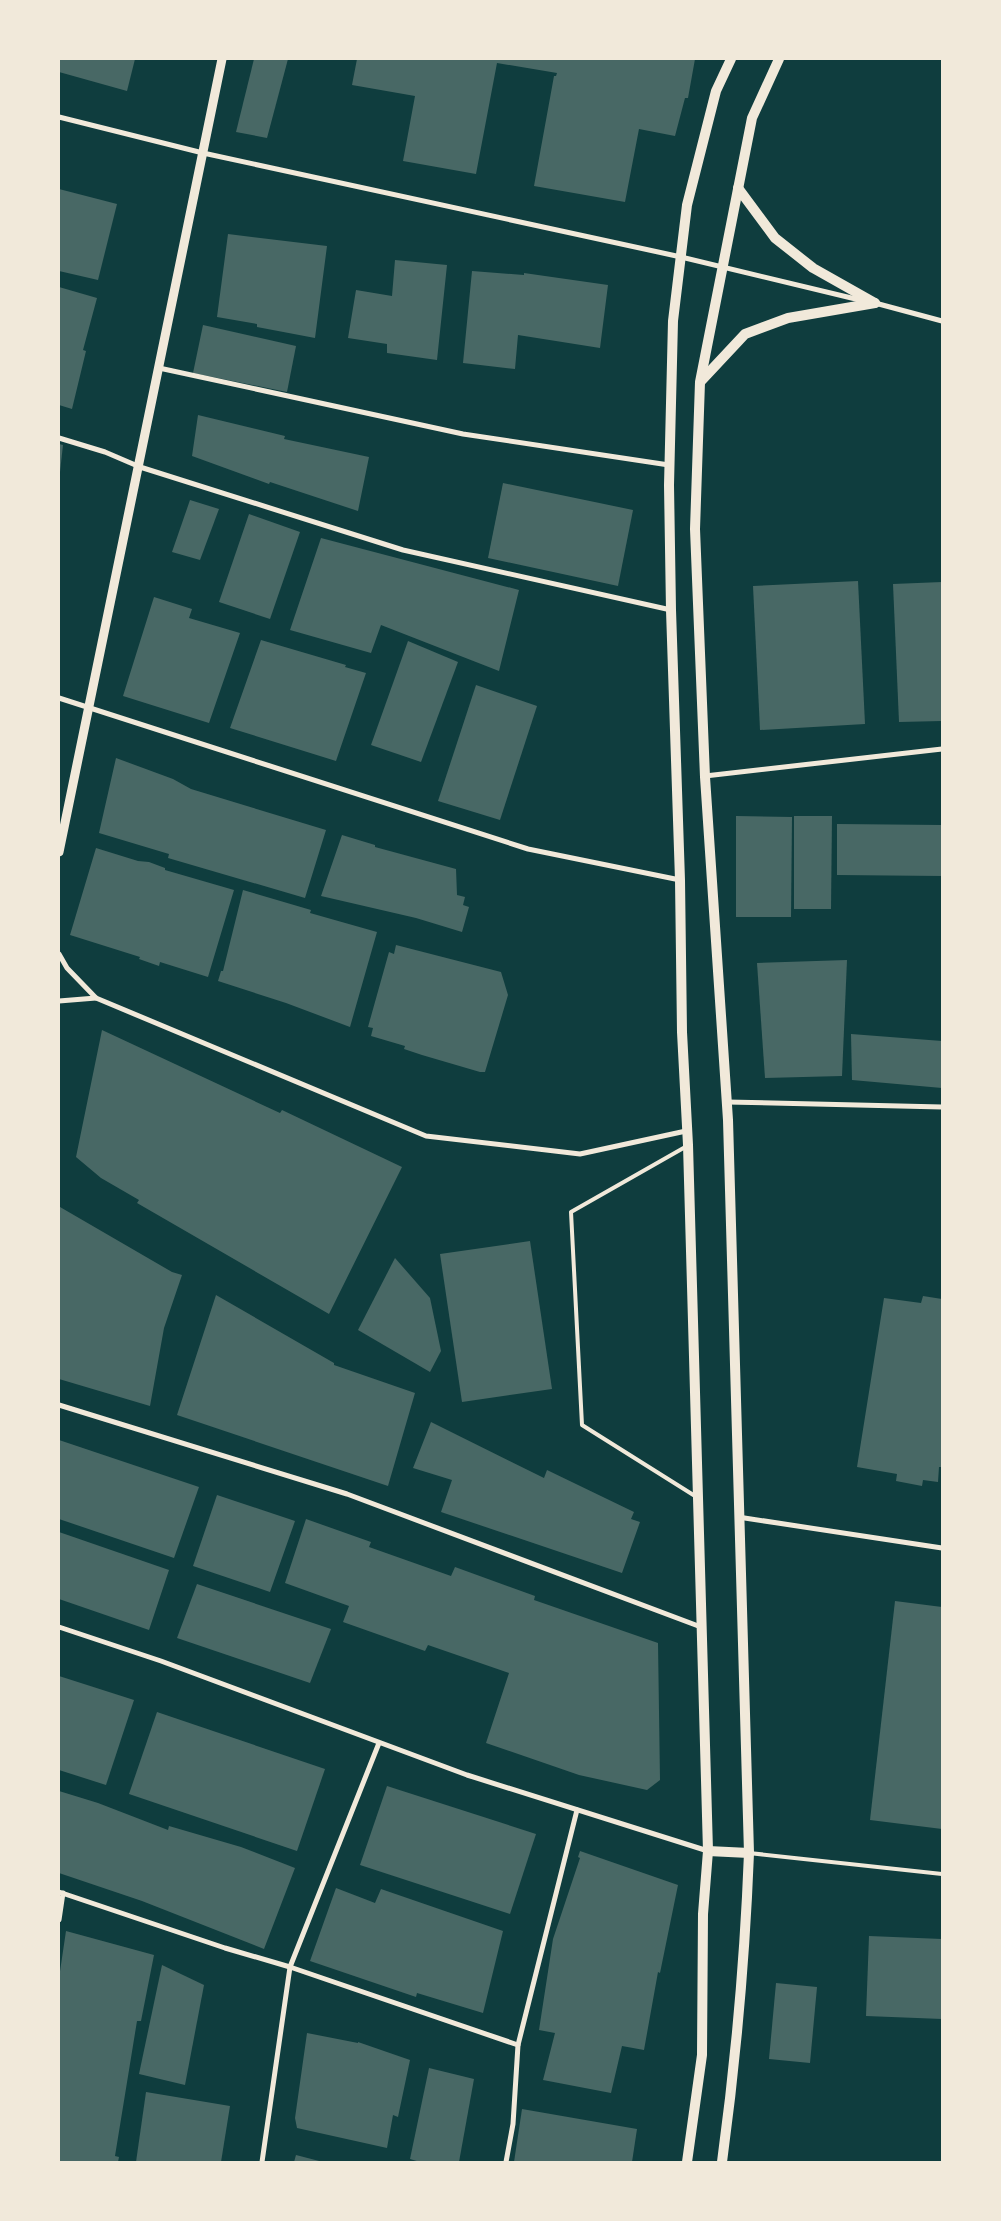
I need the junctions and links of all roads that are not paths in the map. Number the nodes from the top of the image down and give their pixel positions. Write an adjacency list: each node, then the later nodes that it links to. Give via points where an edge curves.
1 (222, 59): 5 (street)
2 (731, 59): 7 (main road, via 716,91 687,205)
3 (779, 59): 6 (main road, via 752,118)
4 (59, 117): 5 (street)
5 (203, 153): 7 (street); 11 (street)
6 (738, 188): 8 (main road); 9 (main road, via 775,238 813,268)
7 (680, 257): 8 (street); 14 (main road, via 673,321)
8 (722, 269): 9 (street); 12 (main road)
9 (875, 303): 10 (street); 12 (main road, via 788,318 745,334)
10 (942, 321)
11 (159, 368): 14 (street, via 463,434); 15 (street)
12 (700, 382): 20 (main road, via 695,529)
13 (59, 438): 15 (street)
14 (669, 465): 16 (main road)
15 (140, 467): 16 (street, via 403,550); 18 (street)
16 (671, 610): 22 (main road)
17 (59, 698): 18 (street)
18 (89, 707): 21 (street); 22 (street, via 528,849)
19 (942, 749): 20 (street)
20 (705, 776): 26 (main road)
21 (59, 852)
22 (680, 880): 28 (main road)
23 (59, 954): 24 (street, via 67,968)
24 (96, 998): 25 (street); 28 (street, via 426,1136 580,1154)
25 (59, 1001)
26 (726, 1102): 27 (street); 32 (main road)
27 (942, 1107)
28 (686, 1131): 29 (main road)
29 (688, 1145): 31 (main road); 31 (lane, via 570,1212 582,1425)
30 (59, 1405): 35 (street, via 347,1494)
31 (697, 1498): 35 (main road)
32 (738, 1517): 33 (street); 39 (main road)
33 (942, 1548)
34 (59, 1627): 36 (street, via 161,1661)
35 (701, 1627): 38 (main road)
36 (379, 1743): 37 (street); 43 (street)
37 (577, 1810): 38 (street); 44 (street)
38 (708, 1851): 39 (main road); 47 (main road, via 703,1914 702,2055)
39 (749, 1853): 40 (lane); 48 (main road, via 746,1949)
40 (942, 1874)
41 (61, 1892): 42 (street); 43 (street)
42 (59, 1920)
43 (290, 1967): 44 (street); 45 (street)
44 (518, 2045): 46 (street, via 513,2124)
45 (262, 2162)
46 (506, 2162)
47 (687, 2162)
48 (722, 2162)

